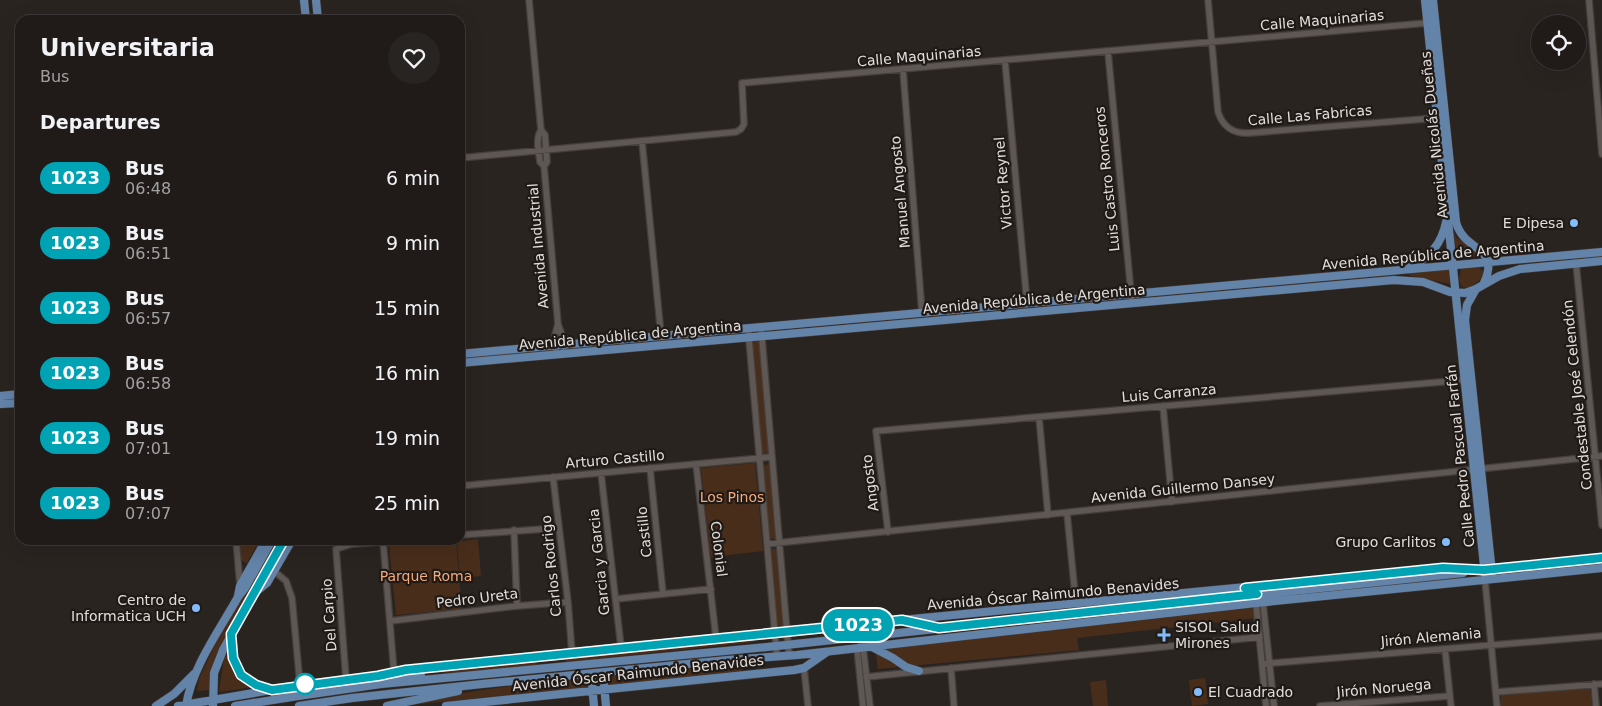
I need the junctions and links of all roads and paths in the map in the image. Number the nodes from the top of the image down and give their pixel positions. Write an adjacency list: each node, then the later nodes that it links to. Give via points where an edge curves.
1 (304, 0): 8 (main road)
2 (316, 0): 9 (main road)
3 (529, 0): 16 (street, Avenida Industrial)
4 (1208, 0): 11 (street, Calle Las Fabricas)
5 (1425, 0): 10 (main road, Avenida Nicolás Dueñas)
6 (1433, 0): 26 (main road, Avenida Nicolás Dueñas, via 1456,222 1460,235 1482,252)
7 (1589, 0): 20 (street)
8 (306, 15)
9 (318, 15)
10 (1427, 23): 11 (street, Calle Maquinarias); 15 (main road, Avenida Nicolás Dueñas)
11 (1212, 42): 12 (street, Calle Maquinarias); 15 (street, Calle Las Fabricas, via 1218,112 1226,126 1236,132)
12 (1108, 52): 13 (street, Calle Maquinarias); 33 (street, Luis Castro Ronceros)
13 (1005, 60): 14 (street, Calle Maquinarias); 34 (street, Victor Reynel)
14 (903, 70): 17 (street, Calle Maquinarias, via 742,83 744,124 736,132); 36 (street, Manuel Angosto)
15 (1437, 118): 23 (main road, Avenida Nicolás Dueñas)
16 (541, 130): 18 (street, Avenida Industrial); 19 (street, Avenida Industrial, via 545,135)
17 (642, 141): 19 (street, Calle Maquinarias); 39 (street)
18 (539, 150): 19 (street, Calle Maquinarias); 21 (street, Calle Maquinarias); 22 (street, Avenida Industrial, via 540,162)
19 (546, 150): 22 (street, Avenida Industrial)
20 (1602, 154)
21 (465, 157)
22 (544, 166): 42 (street, Avenida Industrial, via 561,329)
23 (1447, 213): 28 (main road, Avenida Nicolás Dueñas); 29 (main road, via 1444,232 1435,248 1421,262)
24 (1602, 252): 26 (main road, Avenida República de Argentina)
25 (1602, 261): 27 (main road, Avenida República de Argentina)
26 (1488, 262): 28 (main road, Avenida República de Argentina); 30 (main road)
27 (1576, 263): 30 (main road, Avenida República de Argentina, via 1520,269); 54 (street, Condestable José Celendón)
28 (1453, 266): 29 (main road, Avenida República de Argentina); 32 (main road, Avenida Nicolás Dueñas)
29 (1402, 270): 33 (main road, Avenida República de Argentina)
30 (1484, 283): 31 (main road, Avenida República de Argentina)
31 (1476, 289): 32 (main road, Avenida República de Argentina); 59 (main road, Calle Pedro Pascual Farfán, via 1466,305 1465,320)
32 (1456, 293): 35 (main road, Avenida República de Argentina, via 1422,282 1394,280); 46 (main road, Calle Pedro Pascual Farfán)
33 (1131, 294): 34 (main road, Avenida República de Argentina); 35 (street, Luis Castro Ronceros)
34 (1027, 303): 36 (main road, Avenida República de Argentina)
35 (1132, 303): 40 (main road, Avenida República de Argentina)
36 (922, 313): 37 (main road, Avenida República de Argentina)
37 (761, 327): 38 (main road, Avenida República de Argentina); 40 (street)
38 (748, 328): 39 (main road, Avenida República de Argentina); 41 (street)
39 (661, 335): 42 (main road, Avenida República de Argentina)
40 (762, 335): 41 (main road, Avenida República de Argentina); 55 (street)
41 (748, 336): 44 (main road, Avenida República de Argentina); 56 (street)
42 (559, 344): 43 (main road, Avenida República de Argentina); 44 (street, Avenida Industrial)
43 (465, 353)
44 (560, 354): 45 (main road, Avenida República de Argentina)
45 (465, 363)
46 (1464, 380): 51 (street, Luis Carranza); 59 (main road, Calle Pedro Pascual Farfán)
47 (15, 394): 48 (main road)
48 (0, 396)
49 (15, 403): 50 (main road)
50 (0, 404)
51 (1163, 406): 52 (street, Luis Carranza); 63 (street)
52 (1039, 417): 53 (street, Luis Carranza); 65 (street)
53 (876, 431): 69 (street, Angosto)
54 (1599, 456): 59 (street, Avenida Guillermo Dansey); 66 (street, Condestable José Celendón)
55 (771, 457): 56 (street, Arturo Castillo); 71 (street)
56 (758, 458): 57 (street, Arturo Castillo); 72 (street)
57 (696, 464): 58 (street, Arturo Castillo); 89 (street, Colonial)
58 (650, 468): 60 (street, Arturo Castillo); 91 (street, Castillo)
59 (1478, 469): 63 (street, Avenida Guillermo Dansey); 84 (main road, Calle Pedro Pascual Farfán)
60 (602, 473): 61 (street, Arturo Castillo); 94 (street, Garcia y Garcia)
61 (552, 477): 62 (street, Arturo Castillo); 67 (street, Carlos Rodrigo)
62 (465, 486)
63 (1172, 502): 64 (street, Avenida Guillermo Dansey)
64 (1067, 513): 65 (street, Avenida Guillermo Dansey); 97 (street)
65 (1048, 515): 69 (street, Avenida Guillermo Dansey)
66 (1602, 525)
67 (559, 528): 68 (street); 95 (street, Carlos Rodrigo)
68 (514, 530): 70 (street); 98 (street)
69 (888, 532): 71 (street, Avenida Guillermo Dansey)
70 (465, 535)
71 (780, 542): 72 (street, Avenida Guillermo Dansey); 103 (street)
72 (767, 544): 104 (street)
73 (236, 545): 81 (street)
74 (263, 545): 82 (main road)
75 (269, 545): 93 (main road)
76 (281, 545): 90 (main road)
77 (289, 545): 85 (main road)
78 (349, 545): 131 (street, Del Carpio, via 336,549)
79 (383, 545): 100 (street)
80 (1602, 558): 84 (main road, Avenida Óscar Raimundo Benavides)
81 (238, 560): 82 (street); 87 (street)
82 (252, 564): 87 (main road)
83 (1602, 568): 86 (main road, Avenida Óscar Raimundo Benavides)
84 (1488, 570): 86 (main road, Calle Pedro Pascual Farfán); 88 (main road, Avenida Óscar Raimundo Benavides, via 1443,568); 92 (main road, Avenida Óscar Raimundo Benavides)
85 (274, 571): 90 (main road, via 267,583); 135 (street, via 286,581 292,598)
86 (1489, 580): 96 (main road, Avenida Óscar Raimundo Benavides); 111 (street, Calle Pedro Pascual Farfán)
87 (240, 586): 93 (main road)
88 (1245, 588): 92 (street); 97 (main road, Avenida Óscar Raimundo Benavides)
89 (711, 589): 91 (street); 109 (street, Colonial)
90 (254, 594): 105 (main road)
91 (663, 594): 94 (street)
92 (1257, 594): 96 (street); 102 (main road, Avenida Óscar Raimundo Benavides)
93 (238, 597): 123 (main road)
94 (616, 599): 113 (street, Garcia y Garcia)
95 (568, 602): 98 (street, Pedro Ureta); 117 (street, Carlos Rodrigo)
96 (1259, 603): 108 (street); 114 (main road, Avenida Óscar Raimundo Benavides); 120 (street)
97 (1076, 604): 99 (main road, Avenida Óscar Raimundo Benavides)
98 (517, 606): 100 (street, Pedro Ureta)
99 (902, 620): 101 (main road, Avenida Óscar Raimundo Benavides); 102 (main road)
100 (390, 622): 125 (street)
101 (848, 626): 103 (main road, Avenida Óscar Raimundo Benavides); 107 (street)
102 (939, 628): 107 (main road, Avenida Óscar Raimundo Benavides)
103 (788, 632): 104 (main road, Avenida Óscar Raimundo Benavides); 110 (street)
104 (775, 633): 109 (main road, Avenida Óscar Raimundo Benavides); 112 (street)
105 (231, 634): 136 (main road, via 238,672 253,684); 142 (main road, via 216,666)
106 (1602, 636): 111 (street, Jirón Alemania)
107 (858, 637): 110 (main road, Avenida Óscar Raimundo Benavides); 114 (street)
108 (1260, 637): 120 (street); 122 (street)
109 (716, 638): 113 (main road, Avenida Óscar Raimundo Benavides)
110 (788, 644): 112 (main road, Avenida Óscar Raimundo Benavides); 118 (street)
111 (1492, 644): 115 (street, Jirón Alemania); 139 (street, Calle Pedro Pascual Farfán)
112 (776, 646): 119 (street); 129 (main road, Avenida Óscar Raimundo Benavides)
113 (621, 647): 117 (main road, Avenida Óscar Raimundo Benavides)
114 (864, 647): 116 (main road, Avenida Óscar Raimundo Benavides); 124 (main road); 130 (street); 152 (street)
115 (1445, 648): 120 (street, Jirón Alemania); 141 (street)
116 (828, 652): 118 (main road, Avenida Óscar Raimundo Benavides); 121 (main road, Avenida Óscar Raimundo Benavides)
117 (572, 653): 125 (main road, Avenida Óscar Raimundo Benavides)
118 (789, 656): 119 (main road, Avenida Óscar Raimundo Benavides)
119 (777, 657): 126 (main road, Avenida Óscar Raimundo Benavides)
120 (1266, 663): 155 (street); 156 (street)
121 (804, 668): 137 (main road, Avenida Óscar Raimundo Benavides); 151 (street)
122 (950, 668): 124 (street); 154 (street)
123 (197, 671): 143 (main road, via 174,694); 144 (main road)
124 (919, 671): 130 (street)
125 (394, 672): 128 (main road, Avenida Óscar Raimundo Benavides)
126 (603, 673): 127 (main road, Avenida Óscar Raimundo Benavides); 137 (main road)
127 (591, 674): 132 (main road, Avenida Óscar Raimundo Benavides); 138 (main road)
128 (378, 676): 129 (main road); 131 (main road, Avenida Óscar Raimundo Benavides)
129 (468, 676): 145 (main road, Avenida Óscar Raimundo Benavides, bridge, via 381,684)
130 (866, 677): 153 (street)
131 (346, 679): 135 (main road, Avenida Óscar Raimundo Benavides)
132 (482, 684): 146 (main road, Avenida Óscar Raimundo Benavides); 147 (main road)
133 (1594, 684): 134 (street); 139 (street); 161 (street)
134 (1602, 684)
135 (300, 685): 136 (main road, Avenida Óscar Raimundo Benavides)
136 (272, 690): 140 (main road, Avenida Óscar Raimundo Benavides)
137 (605, 690): 138 (main road, Avenida Óscar Raimundo Benavides); 150 (main road)
138 (592, 691): 148 (main road, Avenida Óscar Raimundo Benavides); 149 (main road)
139 (1496, 692): 160 (street, Calle Pedro Pascual Farfán)
140 (244, 694): 142 (main road, Avenida Óscar Raimundo Benavides); 145 (main road)
141 (1450, 696): 158 (street, Jirón Noruega); 159 (street)
142 (213, 703): 144 (main road, Avenida Óscar Raimundo Benavides)
143 (156, 706)
144 (183, 706)
145 (235, 706)
146 (299, 706)
147 (387, 706)
148 (446, 706)
149 (594, 706)
150 (606, 706)
151 (808, 706)
152 (863, 706)
153 (870, 706)
154 (954, 706)
155 (1266, 706)
156 (1274, 706)
157 (1320, 706): 158 (street, Jirón Noruega)
158 (1327, 706)
159 (1451, 706)
160 (1497, 706)
161 (1596, 706)

